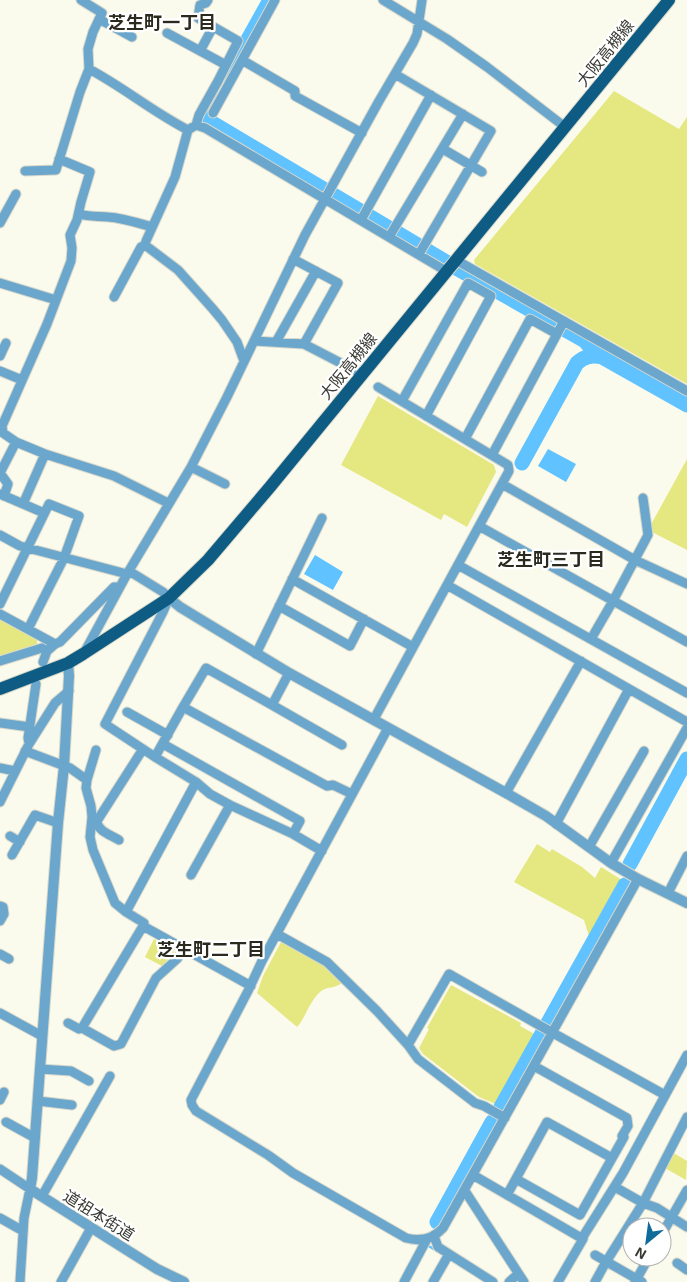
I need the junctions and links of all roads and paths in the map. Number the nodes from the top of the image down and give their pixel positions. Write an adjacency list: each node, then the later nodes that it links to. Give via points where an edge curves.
1 (81, 0): 7 (street, via 102,13)
2 (208, 0): 9 (street, via 200,5 198,18)
3 (275, 0): 13 (street)
4 (383, 0): 8 (street)
5 (422, 0): 8 (street)
6 (669, 0): 21 (main road, 大阪高槻線)
7 (99, 19): 11 (street); 15 (street, via 88,49)
8 (419, 22): 16 (street, via 413,43); 21 (street, via 487,67)
9 (213, 27): 12 (street); 14 (street, via 238,41)
10 (166, 33): 12 (street)
11 (132, 37)
12 (200, 51): 14 (street)
13 (242, 60): 18 (street); 22 (street, via 295,91 295,96)
14 (226, 65): 20 (street)
15 (89, 69): 20 (street, via 176,124); 24 (street)
16 (395, 74): 17 (street); 22 (street)
17 (431, 95): 19 (street); 32 (street)
18 (214, 113)
19 (463, 114): 23 (street); 25 (street, via 491,131)
20 (192, 127): 29 (street, via 205,128); 34 (street, via 175,177)
21 (565, 127): 39 (main road, 大阪高槻線)
22 (362, 133): 29 (street)
23 (442, 149): 25 (street); 35 (street)
24 (59, 159): 26 (street, via 56,170); 31 (street, via 90,172)
25 (471, 165): 27 (street); 37 (street)
26 (25, 171)
27 (482, 172)
28 (16, 194): 30 (street)
29 (325, 199): 32 (street); 38 (street)
30 (4, 207): 33 (street)
31 (79, 214): 34 (street, via 127,220); 46 (street, via 70,235 71,261)
32 (361, 220): 35 (street)
33 (0, 223)
34 (152, 227): 36 (street)
35 (389, 237): 37 (street)
36 (146, 245): 45 (street, via 141,247); 53 (street, via 178,270 212,308 237,342)
37 (419, 254): 41 (street)
38 (293, 259): 40 (street); 48 (street)
39 (456, 260): 41 (main road, 大阪高槻線); 42 (street)
40 (316, 271): 49 (street); 51 (street, via 338,283)
41 (446, 271): 55 (main road, 大阪高槻線)
42 (483, 275): 44 (street); 47 (street)
43 (0, 283): 46 (street)
44 (476, 288): 59 (street, via 468,283); 60 (street, via 491,296)
45 (114, 297)
46 (56, 300): 56 (street)
47 (560, 328): 58 (street); 61 (street, via 530,319); 64 (street)
48 (254, 341): 49 (street); 53 (street)
49 (276, 342): 51 (street)
50 (6, 343): 52 (street)
51 (304, 344): 55 (street)
52 (0, 355)
53 (244, 361): 65 (street)
54 (0, 371): 56 (street)
55 (362, 374): 86 (main road, 大阪高槻線, via 208,560)
56 (22, 380): 62 (street, via 1,429)
57 (378, 387): 59 (street)
58 (687, 391)
59 (402, 401): 60 (street)
60 (426, 416): 61 (street)
61 (465, 439): 64 (street)
62 (16, 442): 63 (street); 66 (street)
63 (45, 454): 71 (street, via 114,476); 72 (street)
64 (492, 455): 68 (street, via 508,465 509,471)
65 (191, 467): 67 (street); 71 (street)
66 (0, 473): 69 (street, via 8,484)
67 (225, 484)
68 (502, 484): 75 (street); 79 (street)
69 (2, 495): 72 (street)
70 (643, 498): 79 (street, via 648,535)
71 (168, 503): 81 (street)
72 (24, 504): 73 (street)
73 (44, 513): 77 (street); 78 (street, via 49,504 79,516)
74 (322, 518): 82 (street)
75 (479, 526): 80 (street); 87 (street)
76 (0, 535): 77 (street)
77 (28, 548): 78 (street); 88 (street)
78 (64, 558): 81 (street); 92 (street)
79 (635, 560): 83 (street); 87 (street)
80 (458, 565): 84 (street); 93 (street)
81 (128, 572): 85 (street); 86 (street)
82 (292, 579): 89 (street); 91 (street)
83 (687, 584)
84 (447, 585): 96 (street); 101 (street)
85 (120, 587): 95 (street, via 114,587); 98 (street)
86 (169, 598): 98 (main road, 大阪高槻線); 99 (street); 123 (street, via 105,724)
87 (614, 601): 93 (street); 94 (street)
88 (0, 604)
89 (279, 606): 91 (street, via 350,646); 99 (street)
90 (0, 614): 92 (street)
91 (364, 619): 96 (street)
92 (28, 629): 95 (street)
93 (591, 640): 109 (street)
94 (687, 642)
95 (55, 644): 97 (street)
96 (413, 647): 113 (street)
97 (47, 651): 100 (street, via 42,648); 102 (street)
98 (83, 654): 103 (main road, 大阪高槻線)
99 (256, 654): 104 (street)
100 (0, 661)
101 (581, 661): 107 (street); 132 (street)
102 (43, 662)
103 (68, 663): 106 (main road, 大阪高槻線); 108 (street)
104 (289, 673): 110 (street); 113 (street)
105 (36, 684): 116 (street)
106 (0, 689)
107 (629, 689): 114 (street); 137 (street)
108 (68, 691): 122 (street, via 55,703); 127 (street)
109 (687, 693)
110 (272, 705): 111 (street, via 206,668); 121 (street)
111 (184, 706): 119 (street); 133 (street, via 327,786 333,785)
112 (127, 712): 119 (street)
113 (374, 719): 117 (street)
114 (687, 722)
115 (0, 723): 116 (street)
116 (30, 728): 122 (street)
117 (388, 728): 132 (street); 133 (street)
118 (687, 728): 148 (street)
119 (168, 735): 120 (street)
120 (163, 744): 126 (street); 139 (street, via 300,821)
121 (342, 745)
122 (27, 748): 127 (street); 129 (street)
123 (143, 749): 126 (street); 138 (street, via 97,821 99,829)
124 (96, 750): 130 (street)
125 (644, 751): 144 (street)
126 (155, 757): 131 (street)
127 (64, 766): 130 (street); 136 (street)
128 (0, 768): 129 (street)
129 (15, 771): 134 (street)
130 (87, 780): 154 (street, via 93,850 115,904)
131 (196, 782): 135 (street); 154 (street)
132 (506, 792): 137 (street)
133 (352, 794): 145 (street)
134 (0, 802)
135 (230, 805): 139 (street); 149 (street)
136 (58, 823): 142 (street, via 35,815); 166 (street)
137 (556, 824): 144 (street)
138 (109, 834): 141 (street); 143 (street)
139 (292, 834): 145 (street)
140 (10, 836): 142 (street)
141 (119, 840)
142 (20, 842): 146 (street)
143 (104, 843)
144 (589, 847): 148 (street)
145 (322, 851): 157 (street)
146 (12, 855)
147 (687, 856): 151 (street)
148 (611, 863): 150 (street)
149 (191, 876)
150 (638, 879): 151 (street); 165 (street)
151 (668, 893): 152 (street)
152 (687, 903)
153 (0, 906): 155 (street, via 4,914)
154 (126, 912): 156 (street, via 144,923)
155 (0, 921)
156 (143, 926): 158 (street); 164 (street)
157 (276, 934): 161 (street); 167 (street, via 327,962)
158 (184, 949): 161 (street); 164 (street, via 156,978 121,1044 114,1046)
159 (0, 954): 160 (street)
160 (8, 959)
161 (251, 986): 198 (street, via 193,1096 194,1110 293,1173 406,1238)
162 (0, 1013): 166 (street)
163 (68, 1023): 164 (street)
164 (82, 1028)
165 (547, 1030): 167 (street, via 449,974); 169 (street); 173 (street)
166 (42, 1036): 170 (street)
167 (408, 1045): 177 (street, via 418,1059 475,1103)
168 (687, 1055): 173 (street)
169 (534, 1066): 177 (street); 180 (street, via 627,1118 624,1137)
170 (40, 1069): 172 (street, via 71,1071); 174 (street)
171 (110, 1076): 189 (street)
172 (89, 1081)
173 (665, 1095): 184 (street)
174 (38, 1101): 175 (street); 179 (street)
175 (72, 1105)
176 (687, 1117): 190 (street)
177 (506, 1118): 182 (street)
178 (6, 1122): 179 (street)
179 (35, 1138): 185 (street)
180 (612, 1158): 183 (street, via 580,1215); 183 (street, via 547,1122)
181 (0, 1169): 185 (street, 道祖本街道)
182 (473, 1175): 187 (street); 188 (street)
183 (516, 1179): 188 (street)
184 (615, 1187): 190 (street); 199 (street)
185 (30, 1189): 189 (street, 道祖本街道); 197 (street)
186 (687, 1190): 192 (street)
187 (464, 1191): 198 (street, via 443,1228); 206 (street)
188 (507, 1195): 199 (street)
189 (42, 1196): 196 (street, 道祖本街道)
190 (643, 1203): 191 (street); 202 (street)
191 (670, 1217)
192 (672, 1217)
193 (0, 1218): 197 (street)
194 (672, 1219): 195 (street)
195 (687, 1227)
196 (91, 1228): 209 (street); 210 (street, 道祖本街道)
197 (23, 1231): 208 (street)
198 (430, 1238): 200 (street); 211 (street)
199 (583, 1239): 216 (street)
200 (449, 1254): 212 (street); 213 (street)
201 (595, 1255): 202 (street)
202 (606, 1262): 207 (street); 217 (street)
203 (677, 1263): 205 (street)
204 (644, 1267): 207 (street)
205 (687, 1270)
206 (518, 1274): 214 (street); 215 (street)
207 (638, 1281)
208 (20, 1282)
209 (61, 1282)
210 (184, 1282)
211 (404, 1282)
212 (434, 1282)
213 (493, 1282)
214 (509, 1282)
215 (524, 1282)
216 (558, 1282)
217 (595, 1282)

